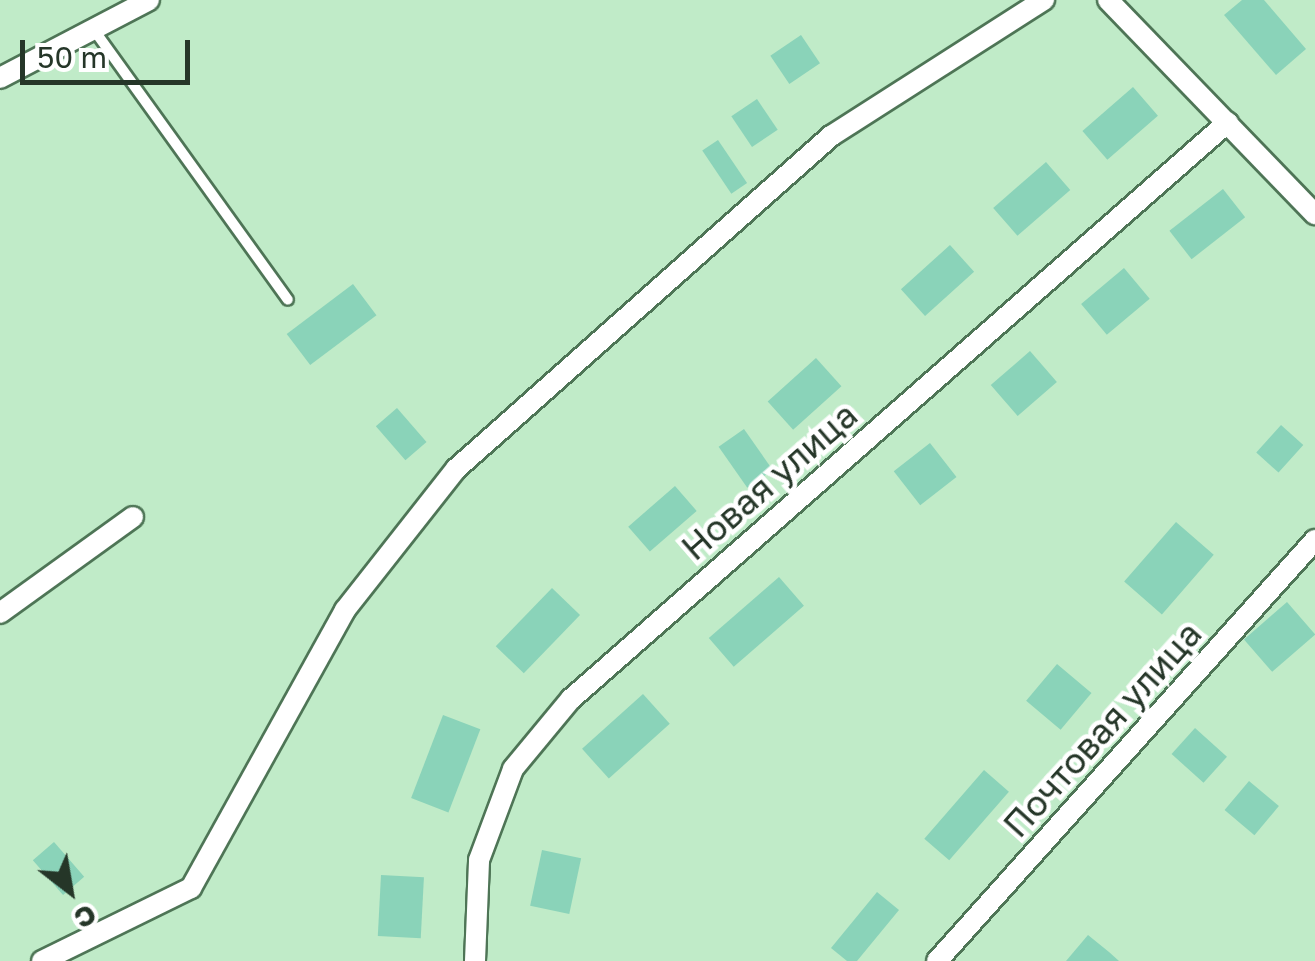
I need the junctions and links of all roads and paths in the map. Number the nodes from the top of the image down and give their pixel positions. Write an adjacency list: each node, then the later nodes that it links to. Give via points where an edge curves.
1 (149, 0): 4 (street)
2 (1044, 0): 12 (street, via 831,136 456,469 345,610 191,888)
3 (1108, 0): 6 (street)
4 (94, 29): 5 (street); 8 (lane)
5 (0, 78)
6 (1228, 122): 7 (street); 13 (street, Новая улица, via 572,699 513,768 479,860)
7 (1315, 214)
8 (288, 300)
9 (133, 518): 11 (street)
10 (1315, 540): 14 (street, Почтовая улица)
11 (0, 614)
12 (42, 961)
13 (475, 961)
14 (937, 961)

